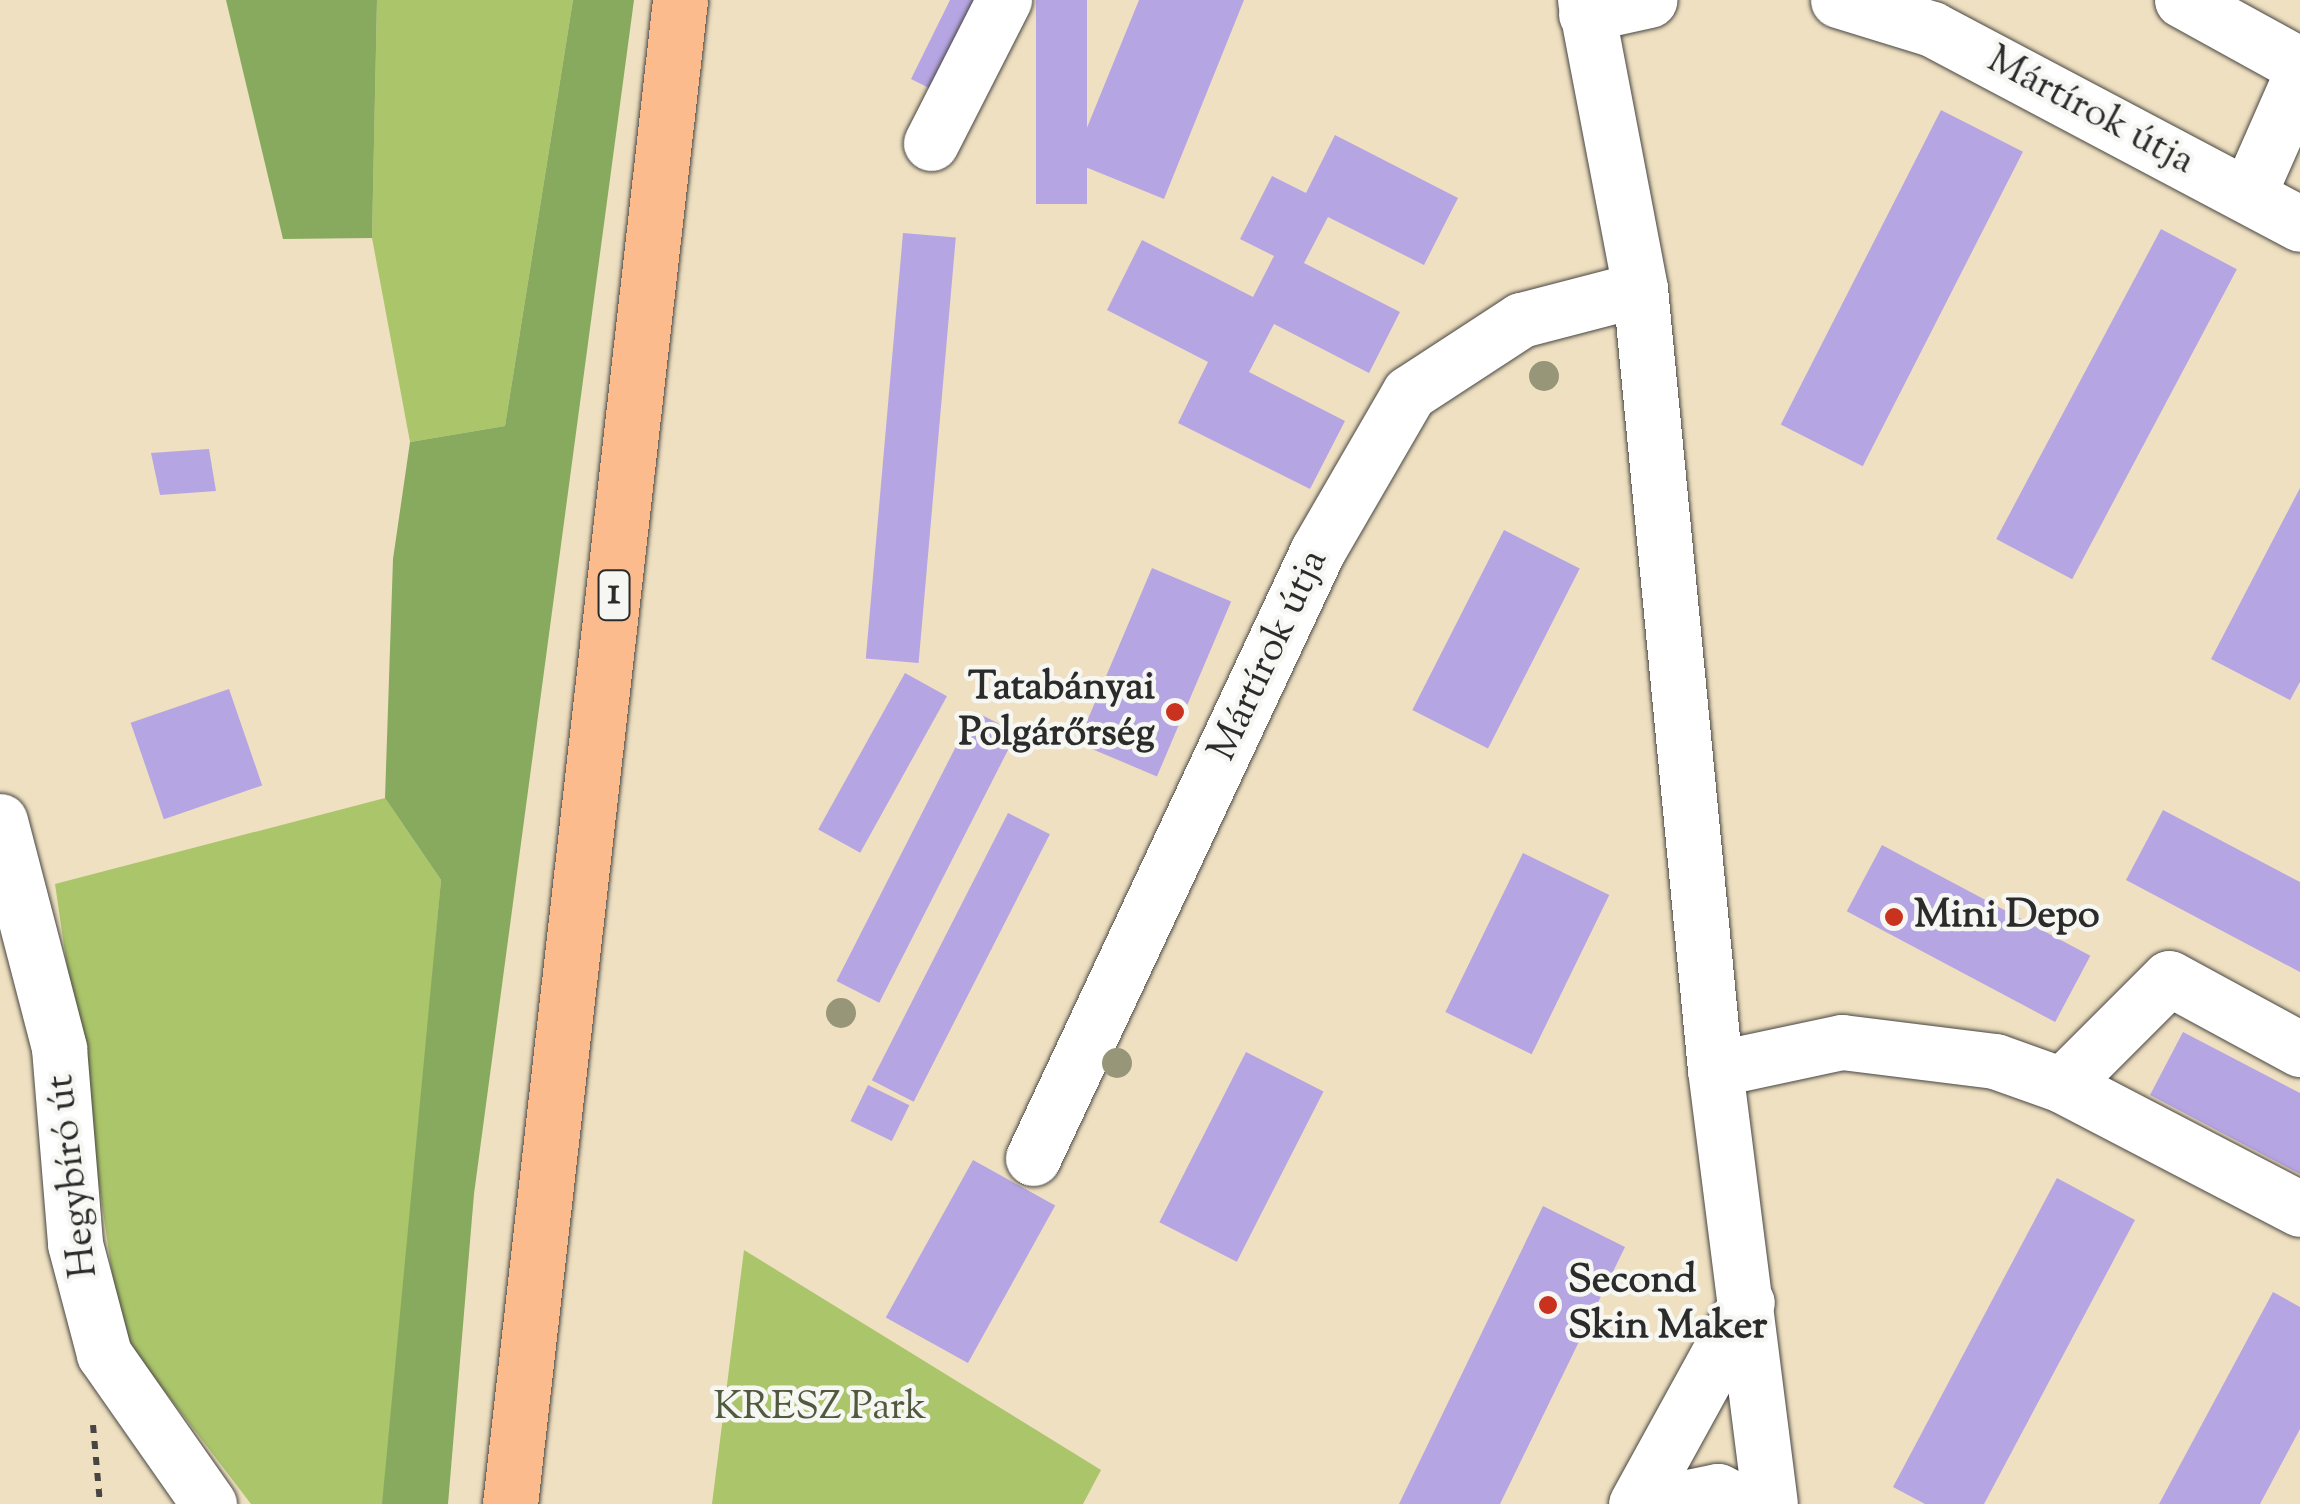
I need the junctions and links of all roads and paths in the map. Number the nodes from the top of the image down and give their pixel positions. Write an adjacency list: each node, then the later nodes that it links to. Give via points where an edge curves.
1 (680, 0): 22 (main road, 1)
2 (1004, 0): 10 (street)
3 (1649, 0): 6 (street)
4 (1838, 0): 7 (street, Mártírok útja)
5 (2182, 0): 8 (street)
6 (1586, 7): 13 (street)
7 (1947, 15): 11 (street, Mártírok útja)
8 (2300, 64)
9 (2300, 77): 11 (street)
10 (931, 143)
11 (2248, 195): 12 (street, Mártírok útja)
12 (2300, 224)
13 (1640, 290): 16 (street); 18 (street, Mártírok útja, via 1522,320 1409,393 1318,550)
14 (0, 821): 21 (street, Hegybíró út, via 59,1048 75,1244 104,1354)
15 (2300, 1049): 17 (street, via 2169,978)
16 (1715, 1069): 17 (street, via 1842,1042 1916,1044); 20 (street)
17 (2062, 1084): 19 (street)
18 (1034, 1158)
19 (2300, 1209)
20 (1748, 1302): 23 (street); 26 (street)
21 (209, 1504)
22 (510, 1504)
23 (1636, 1504)
24 (1655, 1504): 25 (street, via 1718,1490)
25 (1744, 1504)
26 (1770, 1504)

